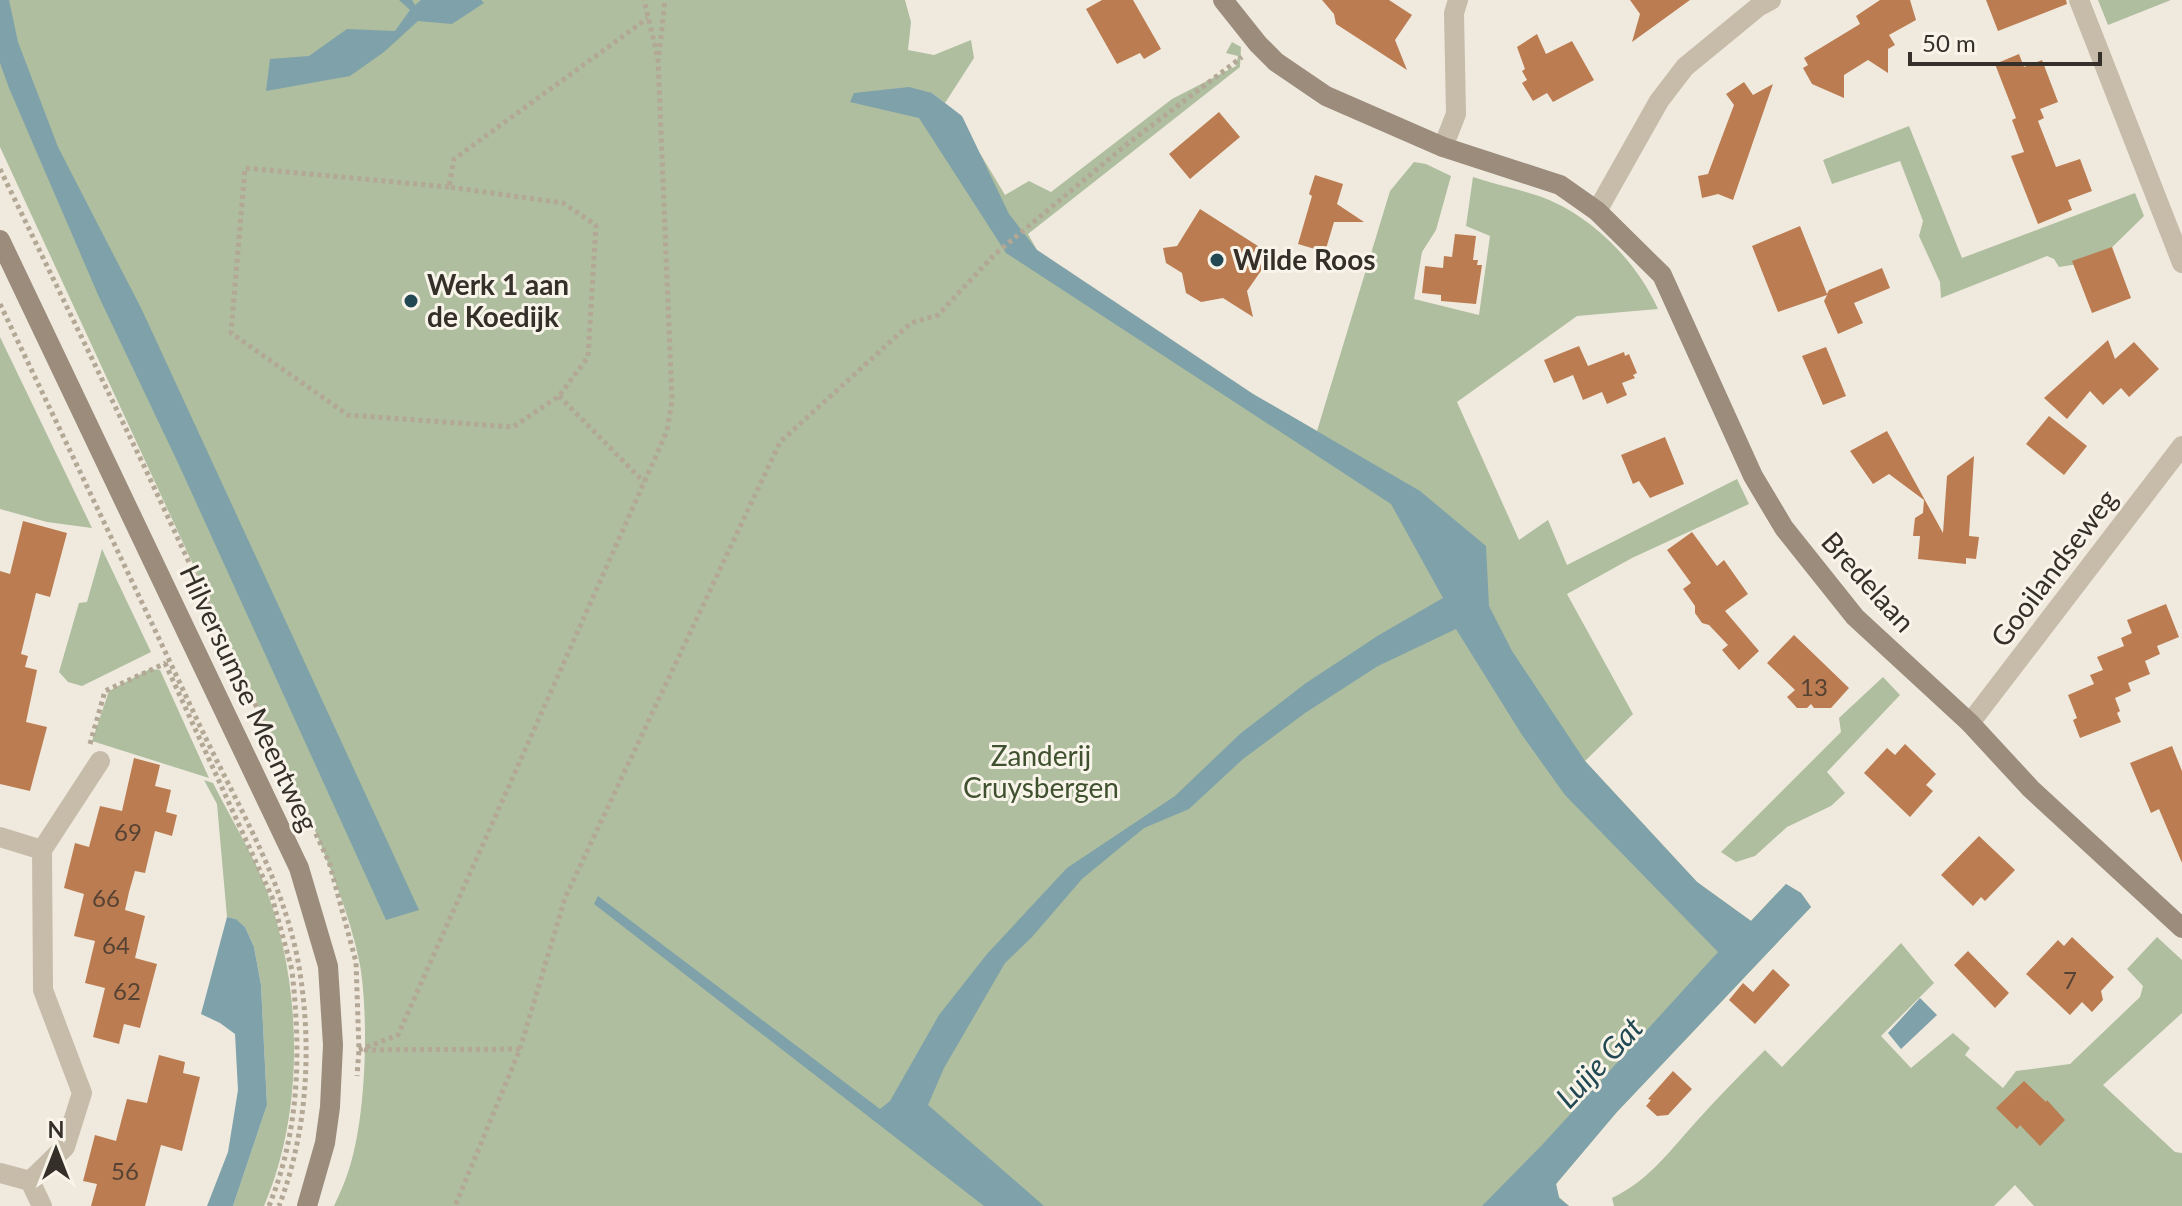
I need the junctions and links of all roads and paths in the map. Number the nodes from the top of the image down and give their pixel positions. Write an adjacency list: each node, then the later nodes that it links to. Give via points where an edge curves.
1 (644, 0): 7 (path)
2 (665, 0): 9 (path)
3 (1223, 0): 8 (main road, Bredelaan)
4 (1458, 0): 10 (street, via 1456,114)
5 (1771, 0): 12 (street, via 1685,67 1659,101)
6 (2079, 0): 14 (street)
7 (648, 18): 9 (path); 11 (path, via 454,159)
8 (1258, 44): 10 (main road, Bredelaan, via 1326,96); 27 (path, via 994,255 938,315 911,323 780,442 565,898)
9 (658, 58): 18 (path, via 672,401 667,431)
10 (1443, 147): 12 (main road, Bredelaan, via 1560,185)
11 (449, 187): 16 (path, via 563,203 596,225 588,357); 16 (path, via 245,168 231,333 348,415 513,427)
12 (1597, 211): 20 (main road, Bredelaan, via 1662,275 1753,476 1784,528 1855,617)
13 (0, 240): 33 (main road, Hilversumse Meentweg, via 303,880 328,966 333,1045 325,1143)
14 (2182, 263)
15 (0, 304): 19 (path, Hilversumse Meentweg)
16 (559, 396): 18 (path)
17 (2182, 446): 20 (street, Gooilandseweg)
18 (644, 482): 27 (path, via 398,1035 359,1050)
19 (167, 662): 21 (path, via 105,691 89,747); 25 (path, via 272,897); 26 (path, Hilversumse Meentweg, via 279,895)
20 (1970, 723): 24 (main road, Bredelaan, via 2031,789)
21 (100, 761): 23 (street)
22 (0, 837): 23 (street)
23 (42, 850): 29 (street, via 43,990 82,1093 65,1147)
24 (2182, 928)
25 (292, 970): 26 (path); 31 (path, via 298,1082 279,1181)
26 (300, 970): 32 (path, Hilversumse Meentweg, via 307,1038 299,1136)
27 (520, 1049): 34 (path)
28 (0, 1173): 29 (street)
29 (30, 1181): 30 (street)
30 (42, 1206)
31 (269, 1206)
32 (279, 1206)
33 (307, 1206)
34 (455, 1206)

